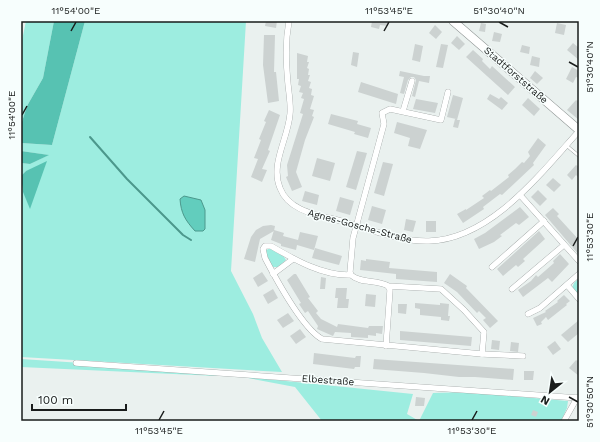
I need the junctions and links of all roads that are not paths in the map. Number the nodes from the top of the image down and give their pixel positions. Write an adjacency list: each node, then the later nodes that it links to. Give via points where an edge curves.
1 (289, 21): 11 (street, Agnes-Gosche-Straße, via 285,50 290,114 278,162 278,183 285,198 294,207)
2 (452, 21): 6 (main road, Stadtforststraße)
3 (412, 81): 5 (street)
4 (448, 92): 5 (street, via 441,120)
5 (403, 111): 11 (street, via 390,109 382,113 384,124)
6 (579, 130): 7 (street, Agnes-Gosche-Straße)
7 (566, 145): 8 (lane); 9 (street, Agnes-Gosche-Straße)
8 (579, 156)
9 (520, 195): 10 (street); 11 (street, Agnes-Gosche-Straße, via 479,226 456,237 418,241)
10 (544, 222): 12 (street); 15 (street)
11 (356, 225): 18 (street, via 352,244)
12 (564, 244): 14 (street); 21 (street)
13 (293, 259): 16 (street); 16 (street, via 271,246 265,246 262,252); 18 (street, via 341,276)
14 (579, 261)
15 (492, 267)
16 (273, 274): 24 (street, via 316,336 329,340)
17 (579, 274): 19 (street)
18 (351, 275): 20 (street)
19 (566, 285): 22 (street); 23 (street, via 540,308)
20 (388, 286): 24 (street, via 390,290); 25 (street, via 441,289 484,332)
21 (512, 289)
22 (579, 299)
23 (528, 314)
24 (386, 346): 25 (street)
25 (482, 354): 26 (street)
26 (523, 356)
27 (76, 363): 28 (street, Elbestraße)
28 (578, 398): 29 (street)
29 (564, 421)

